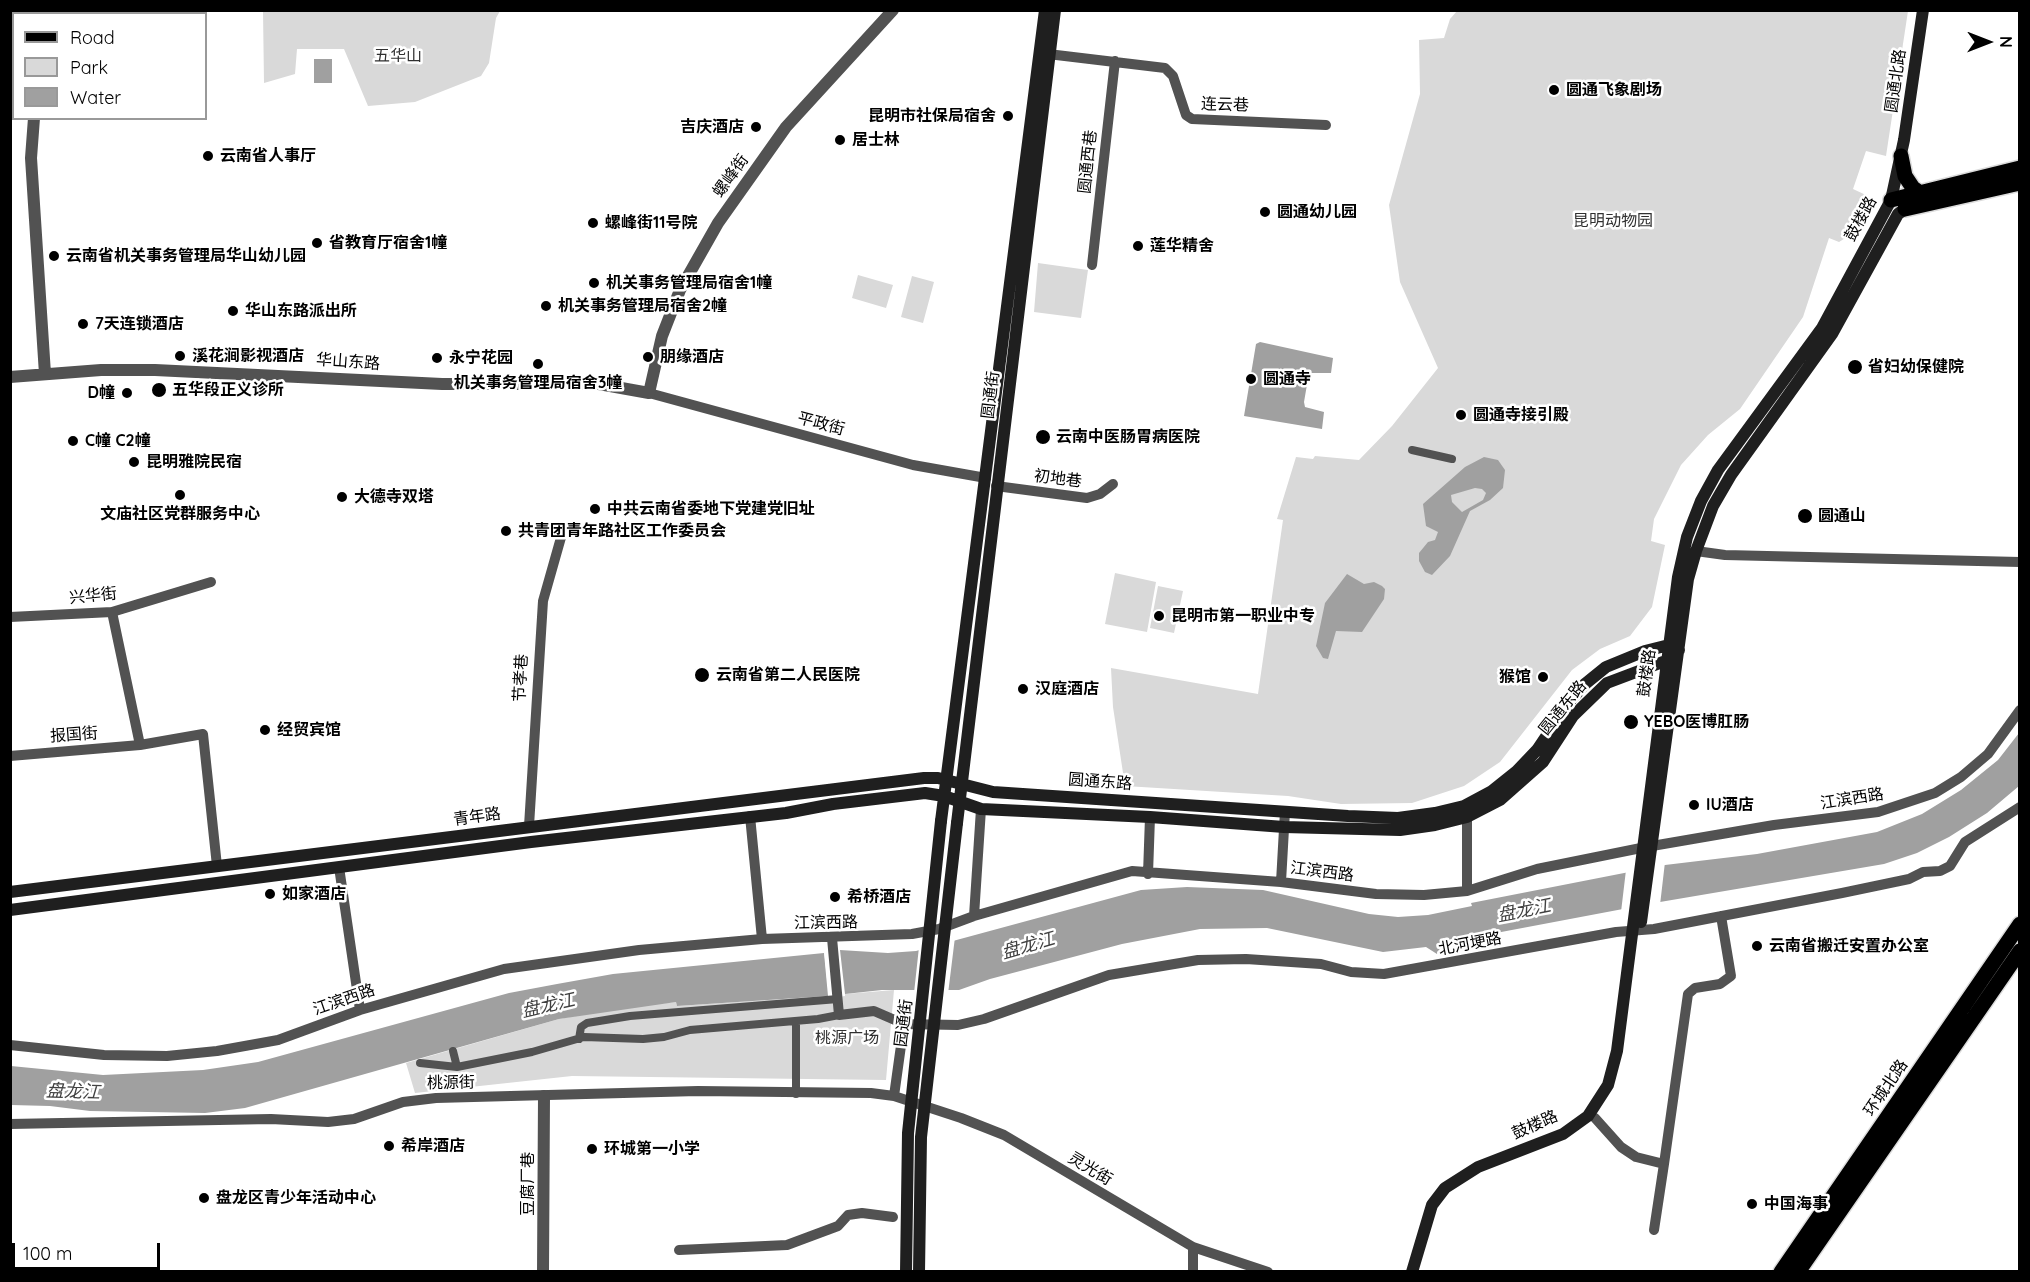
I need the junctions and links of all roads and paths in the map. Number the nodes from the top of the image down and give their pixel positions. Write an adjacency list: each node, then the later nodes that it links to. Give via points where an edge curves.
1 (892, 10): 17 (street, 螺峰街, via 786,127 717,223)
2 (1045, 10): 5 (main road, 圆通街)
3 (1055, 10): 5 (main road, 圆通街)
4 (1923, 10): 9 (main road, 圆通北路)
5 (1044, 54): 6 (street, 连云巷); 23 (main road, 圆通街)
6 (1114, 61): 8 (street, 连云巷, via 1166,68 1173,76 1186,115 1192,119); 15 (street, 圆通西巷)
7 (34, 120): 18 (street, via 31,159)
8 (1326, 125)
9 (1901, 156): 12 (main road, via 1905,176); 14 (main road, 圆通北路)
10 (2019, 168): 12 (main road, 鼓楼路)
11 (2019, 183): 13 (main road, 鼓楼路)
12 (1918, 192): 13 (main road); 14 (main road, 鼓楼路)
13 (1940, 199): 14 (main road, 鼓楼路)
14 (1899, 204): 26 (main road, 鼓楼路, via 1832,334 1731,475 1713,506); 31 (main road, 鼓楼路, via 1822,328 1719,470 1701,501 1681,559)
15 (1092, 265)
16 (590, 307): 17 (street, via 644,305)
17 (673, 309): 20 (street, 螺峰街, via 662,336)
18 (45, 374): 19 (street, 华山东路); 20 (street, 华山东路, via 177,370 442,384 599,384)
19 (10, 377)
20 (649, 393): 23 (street, 平政街, via 913,465)
21 (1412, 450): 22 (street)
22 (1452, 459)
23 (991, 482): 24 (street, 初地巷, via 1087,498); 36 (main road, 圆通街); 37 (main road, 圆通街)
24 (1113, 484)
25 (562, 534): 46 (street, 节孝巷, via 543,601)
26 (1696, 551): 27 (street); 31 (main road, 鼓楼路)
27 (2019, 562)
28 (211, 582): 29 (street, 兴华街)
29 (112, 612): 30 (street, 兴华街); 34 (street)
30 (10, 617)
31 (1674, 647): 32 (main road, 圆通东路); 42 (main road, 圆通东路, via 1645,651 1606,667 1578,693 1517,771 1464,806 1398,818); 48 (main road, 鼓楼路)
32 (1668, 660): 45 (main road, 圆通东路, via 1606,682 1573,716 1542,762 1500,800); 48 (main road, 鼓楼路)
33 (2019, 710): 48 (street, 江滨西路, via 1988,754 1935,793 1878,812)
34 (140, 745): 35 (street, 报国街); 49 (street, 报国街, via 202,734)
35 (10, 756)
36 (947, 780): 37 (main road, 圆通东路); 38 (main road, 园通街); 46 (main road, 青年路, via 924,778)
37 (962, 784): 39 (main road, 园通街); 42 (main road, 圆通东路, via 993,792)
38 (944, 795): 39 (main road, 圆通东路); 43 (main road, 青年路, via 914,794); 84 (main road, 园通街, bridge, via 908,1133)
39 (960, 800): 41 (main road, 圆通东路); 85 (main road, 园通街, bridge, via 921,1137)
40 (2019, 807): 57 (street, 北河埂路, via 1965,842 1950,866 1940,871)
41 (981, 808): 44 (main road, 圆通东路); 56 (street)
42 (1285, 811): 47 (street)
43 (750, 816): 50 (main road, 青年路); 60 (street)
44 (1150, 817): 47 (main road, 圆通东路); 51 (street)
45 (1467, 817): 47 (main road, 圆通东路, via 1400,830); 53 (street)
46 (529, 826): 49 (main road, 青年路)
47 (1284, 827): 52 (street)
48 (1647, 847): 53 (street, 江滨西路, via 1537,869); 58 (main road, 鼓楼路)
49 (217, 866): 54 (main road, 青年路)
50 (339, 867): 55 (main road, 青年路); 64 (street)
51 (1148, 874): 52 (street, 江滨西路); 56 (street, 江滨西路, via 1132,871)
52 (1281, 882): 53 (street, 江滨西路, via 1376,894)
53 (1467, 891)
54 (10, 892)
55 (10, 910)
56 (974, 916): 61 (street, 江滨西路, via 939,929)
57 (1721, 916): 58 (street, 北河埂路); 78 (street, via 1731,975 1720,984 1695,988 1688,994)
58 (1637, 924): 67 (street, 北河埂路, via 1384,974 1351,972 1321,964 1198,960 1109,975 958,1025); 76 (main road, 鼓楼路, via 1621,1070 1615,1088); 88 (main road, 鼓楼路, via 1614,1068 1598,1102 1588,1116 1563,1134 1478,1167 1445,1188 1432,1205)
59 (2019, 924): 90 (main road, 环城北路)
60 (762, 939): 61 (street, 江滨西路); 64 (street, 江滨西路, via 639,950 504,969)
61 (833, 943): 63 (street)
62 (2019, 951): 91 (main road, 环城北路)
63 (838, 998): 65 (street); 68 (street, via 630,1016 587,1023 581,1027)
64 (360, 1010): 69 (street, 江滨西路, via 278,1040 167,1056 104,1055)
65 (839, 1015): 66 (street); 67 (street, via 874,1011)
66 (796, 1021): 68 (street, via 690,1030 643,1039); 73 (street)
67 (904, 1024): 75 (street)
68 (579, 1039): 72 (street)
69 (10, 1045)
70 (453, 1051): 72 (street)
71 (420, 1063): 72 (street)
72 (457, 1067)
73 (796, 1094): 74 (street, 桃源街, via 698,1091); 75 (street, 桃源街)
74 (544, 1096): 77 (street, 桃源街, via 417,1099 354,1119 328,1122 271,1119); 83 (street, 豆腐厂巷)
75 (894, 1096): 81 (street, 灵光街, via 1004,1135)
76 (1595, 1118): 78 (street, via 1622,1148 1636,1157); 89 (main road, 鼓楼路, via 1566,1140 1480,1174 1450,1194 1438,1209)
77 (10, 1124)
78 (1664, 1164): 80 (street)
79 (893, 1217): 82 (street, via 848,1215 838,1226 788,1245)
80 (1654, 1230)
81 (1192, 1247): 86 (street); 87 (street, 灵光街)
82 (678, 1250)
83 (543, 1272)
84 (906, 1272)
85 (919, 1272)
86 (1193, 1272)
87 (1268, 1272)
88 (1412, 1272)
89 (1419, 1272)
90 (1781, 1272)
91 (1798, 1272)

